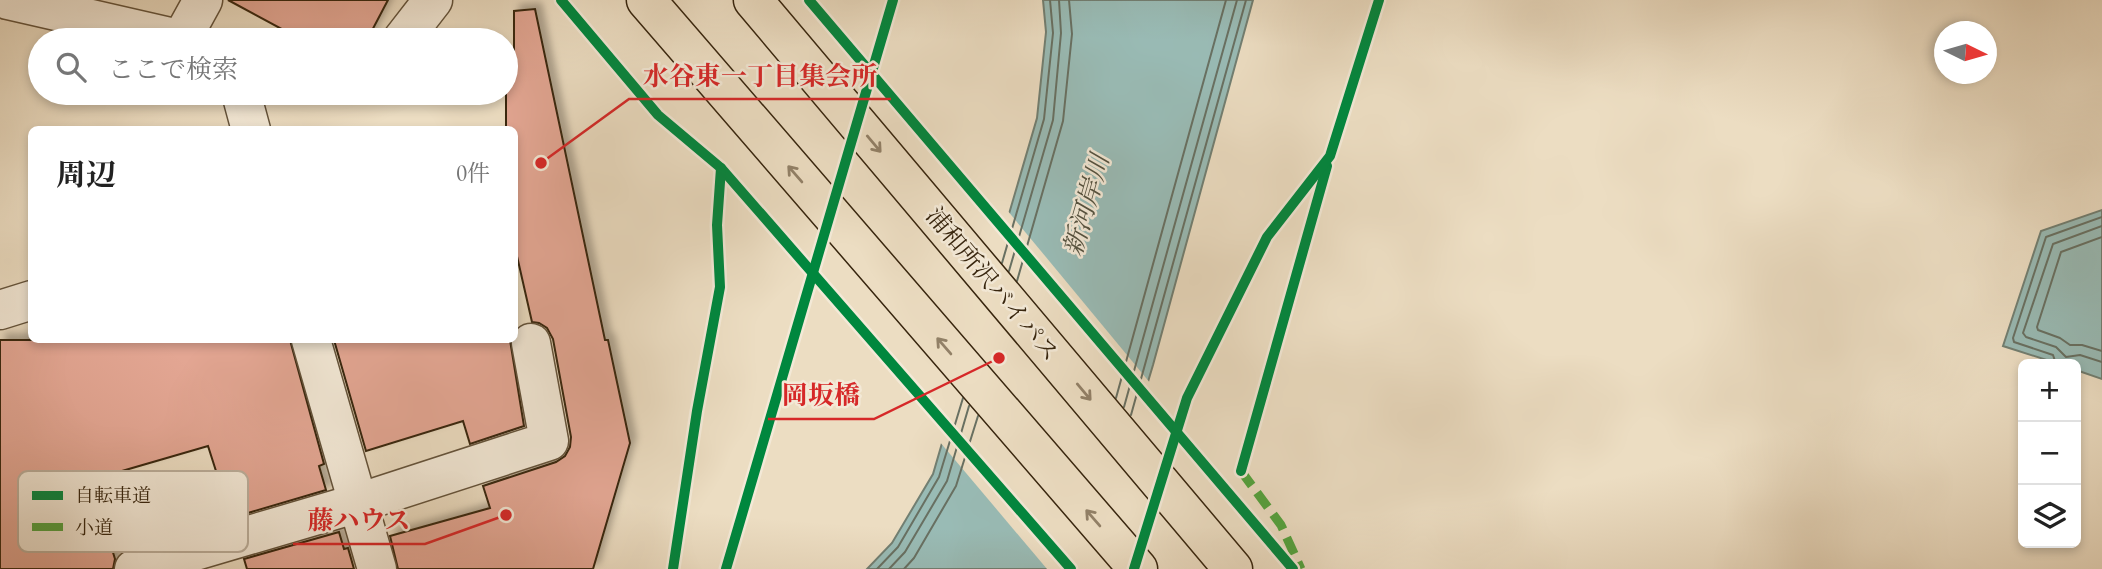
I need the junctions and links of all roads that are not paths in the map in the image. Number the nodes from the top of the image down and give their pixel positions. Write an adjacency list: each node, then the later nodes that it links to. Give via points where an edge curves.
1 (8, 0): 6 (street)
2 (203, 0): 7 (street)
3 (433, 0): 8 (street)
4 (646, 0): 21 (highway, one-way to 4)
5 (752, 0): 18 (highway, 浦和所沢バイパス, one-way to 18)
6 (130, 28)
7 (188, 28)
8 (411, 28)
9 (244, 105): 10 (street)
10 (250, 126)
11 (28, 301): 12 (street)
12 (0, 310)
13 (312, 343): 15 (street)
14 (531, 343): 15 (street, via 549,441)
15 (358, 503): 16 (street); 20 (street)
16 (248, 535)
17 (192, 552): 19 (street)
18 (1229, 564)
19 (134, 569)
20 (377, 569)
21 (1138, 569)

